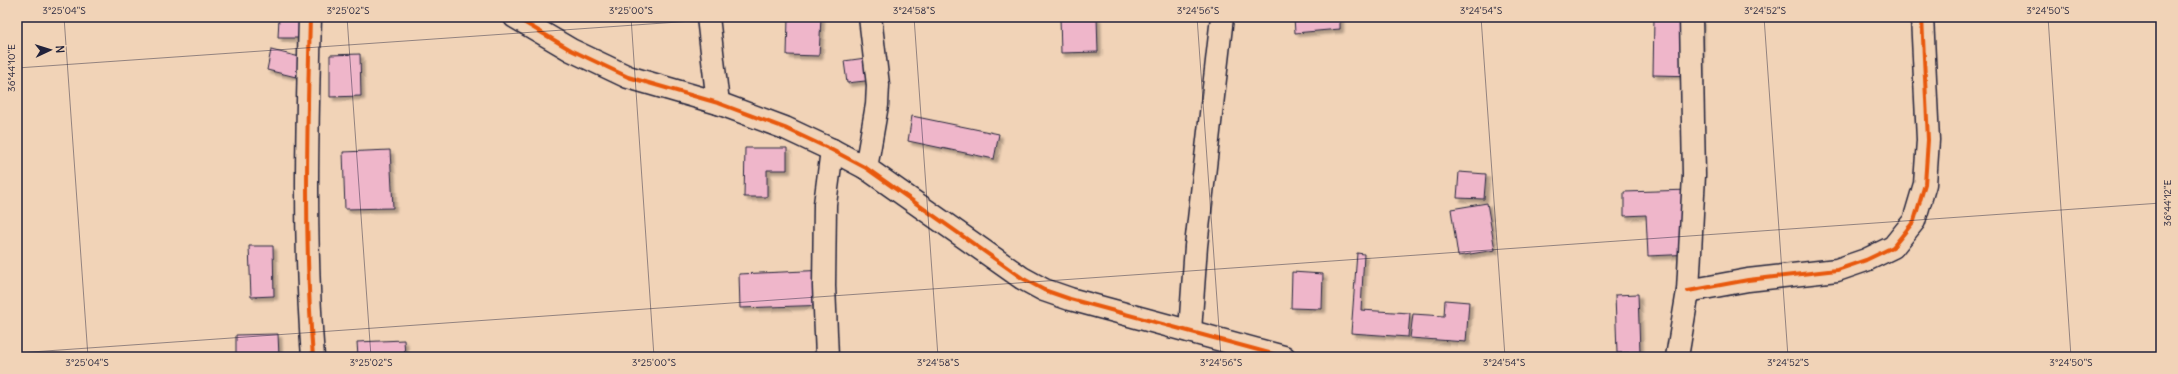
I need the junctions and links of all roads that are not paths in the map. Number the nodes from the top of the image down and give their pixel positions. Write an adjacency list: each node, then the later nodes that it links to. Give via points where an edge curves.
1 (310, 17): 13 (street, via 306,150 309,303)
2 (515, 17): 8 (street, via 571,50 628,77)
3 (708, 17): 8 (street)
4 (870, 17): 10 (street, via 878,105)
5 (1222, 17): 12 (street, via 1196,246)
6 (1691, 17): 11 (street, via 1694,176)
7 (1922, 17): 11 (street, via 1928,140 1925,184 1914,221 1893,247 1837,270 1748,280)
8 (718, 103): 9 (street, via 785,128)
9 (832, 150): 10 (street); 14 (street, via 825,204 824,286)
10 (866, 168): 12 (street, via 1022,278 1044,290)
11 (1688, 291): 16 (street)
12 (1190, 331): 15 (street)
13 (313, 357)
14 (827, 357)
15 (1284, 357)
16 (1677, 357)

